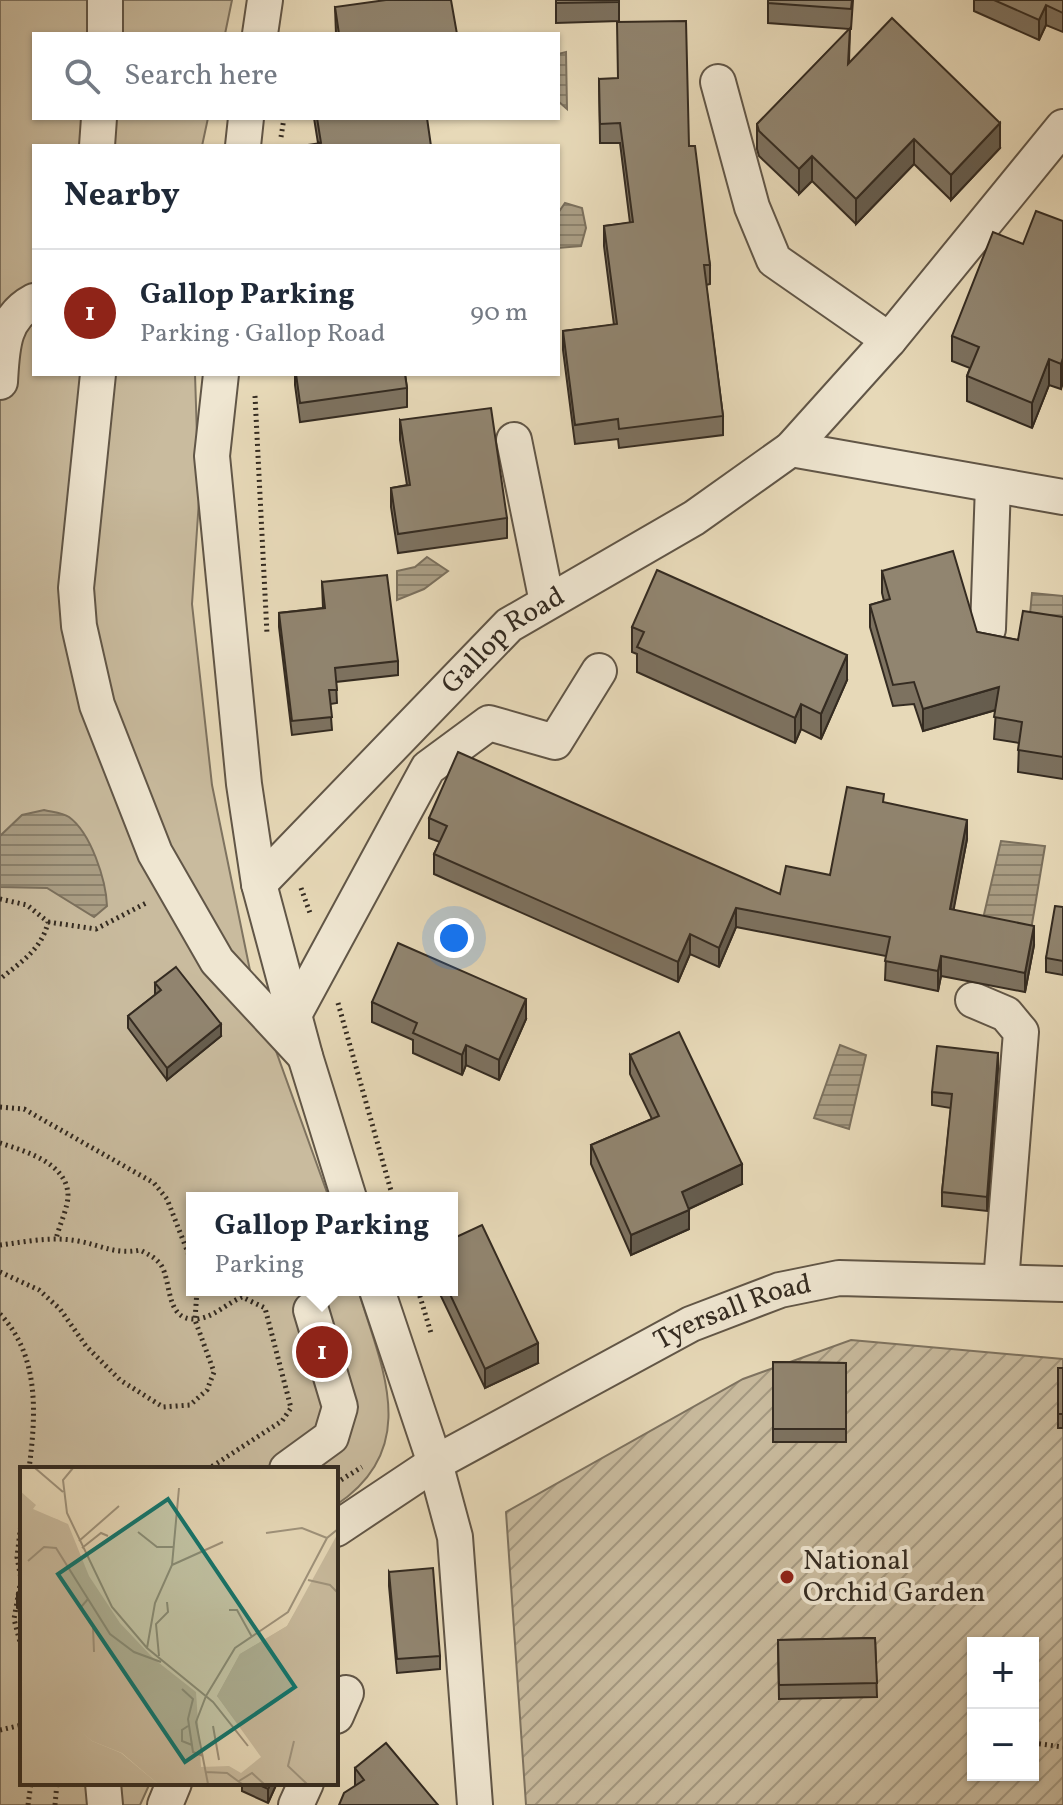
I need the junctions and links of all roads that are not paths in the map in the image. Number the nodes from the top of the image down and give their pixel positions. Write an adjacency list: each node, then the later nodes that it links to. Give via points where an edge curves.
1 (105, 0): 3 (street)
2 (265, 0): 4 (street)
3 (105, 32)
4 (260, 32)
5 (718, 82): 12 (street, via 752,207 774,260)
6 (99, 120): 9 (street)
7 (246, 120): 10 (street)
8 (1063, 127): 12 (street, Gallop Road)
9 (97, 144)
10 (243, 144)
11 (32, 302): 15 (street, via 20,308 6,333)
12 (889, 340): 17 (street, Gallop Road)
13 (98, 376): 26 (street, via 76,588 97,705 155,853 217,961)
14 (221, 376): 23 (street, via 212,456)
15 (0, 382)
16 (514, 440): 20 (street)
17 (791, 449): 18 (street); 20 (street, Gallop Road, via 694,518)
18 (993, 485): 19 (street); 21 (street)
19 (1063, 497)
20 (547, 602): 23 (street, Gallop Road, via 509,625)
21 (988, 629)
22 (599, 671): 25 (street, via 555,742 489,723 428,768)
23 (259, 884): 25 (street)
24 (973, 1000): 28 (street, via 1006,1014 1021,1032)
25 (295, 1013): 26 (street)
26 (305, 1056): 27 (street)
27 (347, 1192)
28 (1001, 1282): 29 (street, Tyersall Road); 32 (street, Tyersall Road, via 839,1278 780,1290 691,1324)
29 (1063, 1284)
30 (379, 1296): 32 (street)
31 (311, 1310): 33 (street, via 340,1407 331,1437)
32 (435, 1463): 34 (street, Tyersall Road); 39 (street, via 455,1537)
33 (290, 1467)
34 (338, 1528)
35 (103, 1785): 37 (street)
36 (305, 1785): 38 (street)
37 (105, 1805)
38 (296, 1805)
39 (475, 1805)

